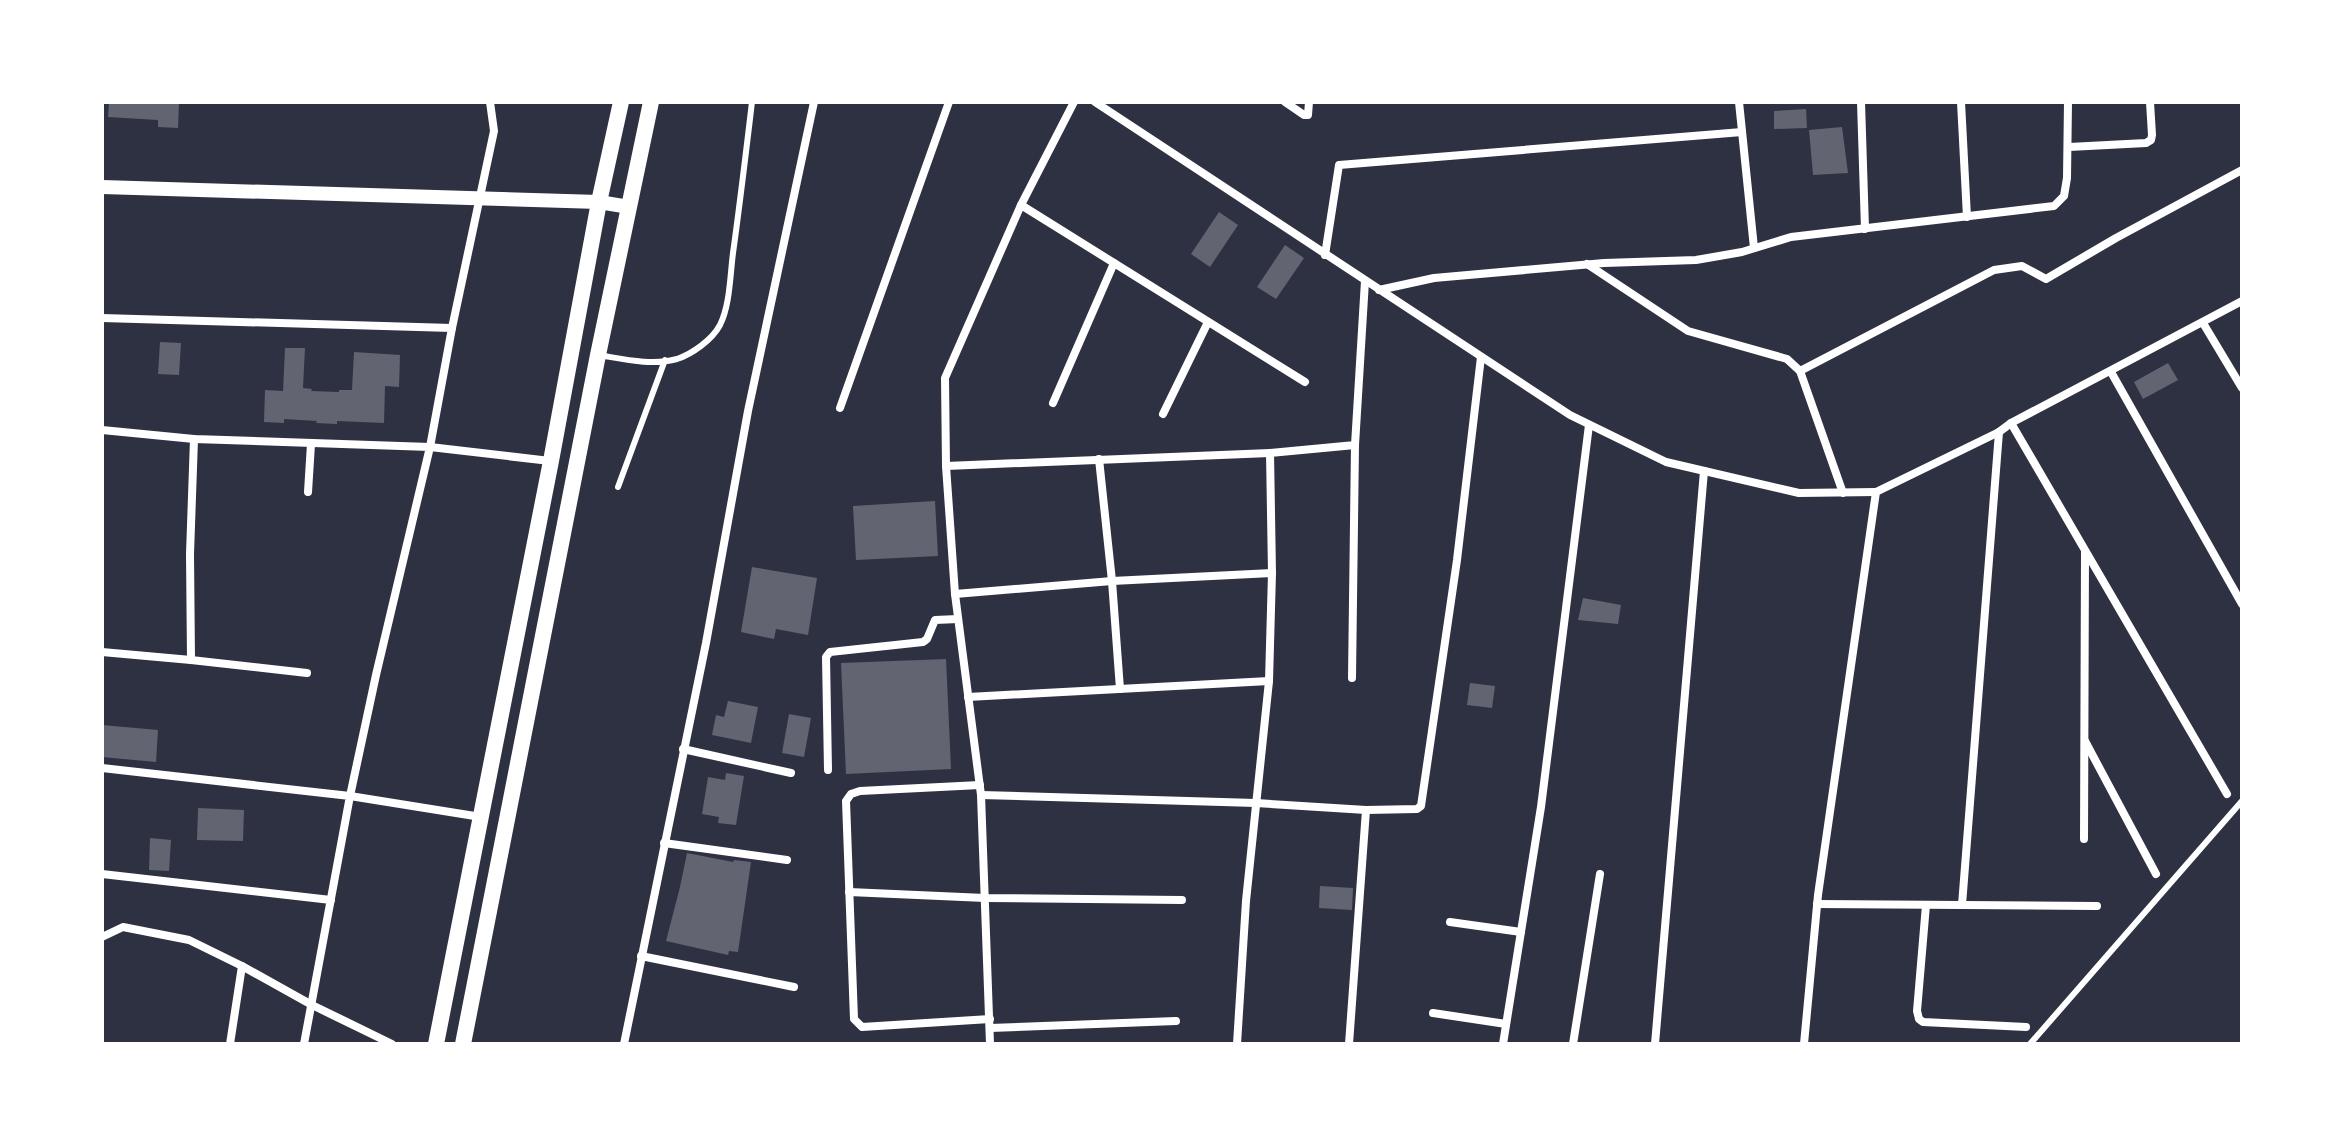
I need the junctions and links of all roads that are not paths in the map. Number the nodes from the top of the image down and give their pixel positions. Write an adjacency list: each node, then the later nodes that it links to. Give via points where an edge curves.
1 (490, 102): 20 (street, via 494,131)
2 (621, 102): 21 (main road)
3 (651, 102): 23 (main road)
4 (752, 102): 39 (lane, via 720,325 695,349)
5 (814, 102): 78 (street)
6 (949, 102): 45 (street)
7 (1074, 102): 22 (street)
8 (1095, 102): 27 (street)
9 (1285, 102): 10 (street, via 1304,115)
10 (1309, 102)
11 (1739, 102): 16 (street)
12 (1861, 102): 25 (street)
13 (1961, 102): 24 (street)
14 (2068, 102): 17 (street)
15 (2150, 102): 17 (street, via 2152,135 2146,143)
16 (1742, 132): 26 (street); 27 (street, via 1339,165)
17 (2069, 147): 24 (street, via 2064,196 2054,206)
18 (2242, 170): 40 (street, via 2046,279 2022,266 1994,270)
19 (102, 187): 20 (street)
20 (478, 200): 21 (street); 36 (street)
21 (599, 202): 23 (street); 57 (main road)
22 (1021, 205): 28 (street); 58 (street, via 945,378)
23 (629, 207): 37 (main road)
24 (1967, 217): 25 (street)
25 (1865, 229): 26 (street, via 1791,237)
26 (1754, 248): 29 (street, via 1696,260)
27 (1325, 255): 30 (street)
28 (1114, 263): 34 (street); 44 (street)
29 (1587, 264): 31 (street, via 1434,278); 40 (street, via 1688,331 1787,359)
30 (1365, 281): 31 (street); 53 (street)
31 (1379, 290): 38 (street)
32 (2242, 301): 35 (street)
33 (102, 318): 36 (street)
34 (1208, 322): 42 (street); 46 (street)
35 (2203, 323): 41 (street); 43 (street)
36 (452, 328): 54 (street)
37 (598, 355): 39 (lane); 119 (main road)
38 (1481, 357): 48 (street); 87 (street, via 1421,806 1412,811)
39 (665, 360): 60 (lane)
40 (1800, 371): 63 (street)
41 (2111, 372): 47 (street); 68 (street)
42 (1305, 382)
43 (2242, 388)
44 (1053, 403)
45 (840, 408)
46 (1163, 414)
47 (2011, 423): 50 (street); 64 (street)
48 (1589, 425): 59 (street, via 1666,462); 104 (street)
49 (102, 430): 51 (street)
50 (1999, 432): 62 (street); 101 (street)
51 (194, 439): 52 (street); 71 (street)
52 (311, 444): 54 (street); 61 (street)
53 (1355, 445): 55 (street); 73 (street)
54 (430, 447): 57 (street); 84 (street)
55 (1270, 453): 56 (street); 65 (street)
56 (1099, 459): 58 (street); 66 (street)
57 (551, 461): 88 (main road)
58 (946, 466): 67 (street)
59 (1704, 471): 63 (street, via 1799,493); 126 (street)
60 (618, 487)
61 (308, 492)
62 (1876, 492): 63 (street); 99 (street)
63 (1843, 493)
64 (2085, 550): 77 (street); 83 (street)
65 (1272, 573): 66 (street); 74 (street)
66 (1112, 581): 67 (street); 75 (street)
67 (955, 594): 69 (street)
68 (2242, 604)
69 (958, 619): 76 (street); 80 (street, via 935,620 923,642 830,652)
70 (102, 652): 71 (street)
71 (191, 660): 72 (street)
72 (307, 673)
73 (1352, 678)
74 (1269, 681): 75 (street); 86 (street)
75 (1120, 689): 76 (street)
76 (968, 697): 82 (street)
77 (2084, 740): 89 (street); 94 (street)
78 (683, 749): 81 (street); 90 (street)
79 (102, 768): 84 (street)
80 (828, 770)
81 (791, 773)
82 (981, 790): 86 (street); 95 (street, via 851,794 846,801); 96 (street)
83 (2227, 794)
84 (350, 796): 88 (street); 97 (street)
85 (2242, 801): 128 (lane)
86 (1256, 803): 87 (street); 122 (street)
87 (1366, 810): 123 (street)
88 (482, 817): 118 (main road)
89 (2084, 839)
90 (664, 843): 91 (street); 106 (street)
91 (787, 860)
92 (102, 874): 97 (street)
93 (1600, 874): 125 (street)
94 (2156, 874)
95 (849, 892): 96 (street); 112 (street, via 857,1025)
96 (985, 898): 98 (street); 112 (street)
97 (331, 900): 109 (street)
98 (1182, 900)
99 (1817, 904): 100 (street); 127 (street)
100 (1926, 905): 101 (street); 114 (street, via 1919,1019)
101 (1962, 905): 102 (street)
102 (2097, 906)
103 (1450, 922): 104 (street)
104 (1521, 932): 113 (street)
105 (102, 937): 107 (street, via 123,927 189,940)
106 (641, 956): 108 (street); 120 (street)
107 (242, 966): 109 (street); 115 (street)
108 (794, 987)
109 (312, 1005): 116 (street); 117 (street)
110 (1433, 1013): 113 (street)
111 (1176, 1021): 112 (street)
112 (990, 1023): 121 (street)
113 (1506, 1024): 124 (street)
114 (2026, 1027)
115 (230, 1044)
116 (304, 1044)
117 (392, 1044)
118 (436, 1044)
119 (463, 1044)
120 (624, 1044)
121 (990, 1044)
122 (1237, 1044)
123 (1349, 1044)
124 (1503, 1044)
125 (1573, 1044)
126 (1655, 1044)
127 (1804, 1044)
128 (2030, 1044)

